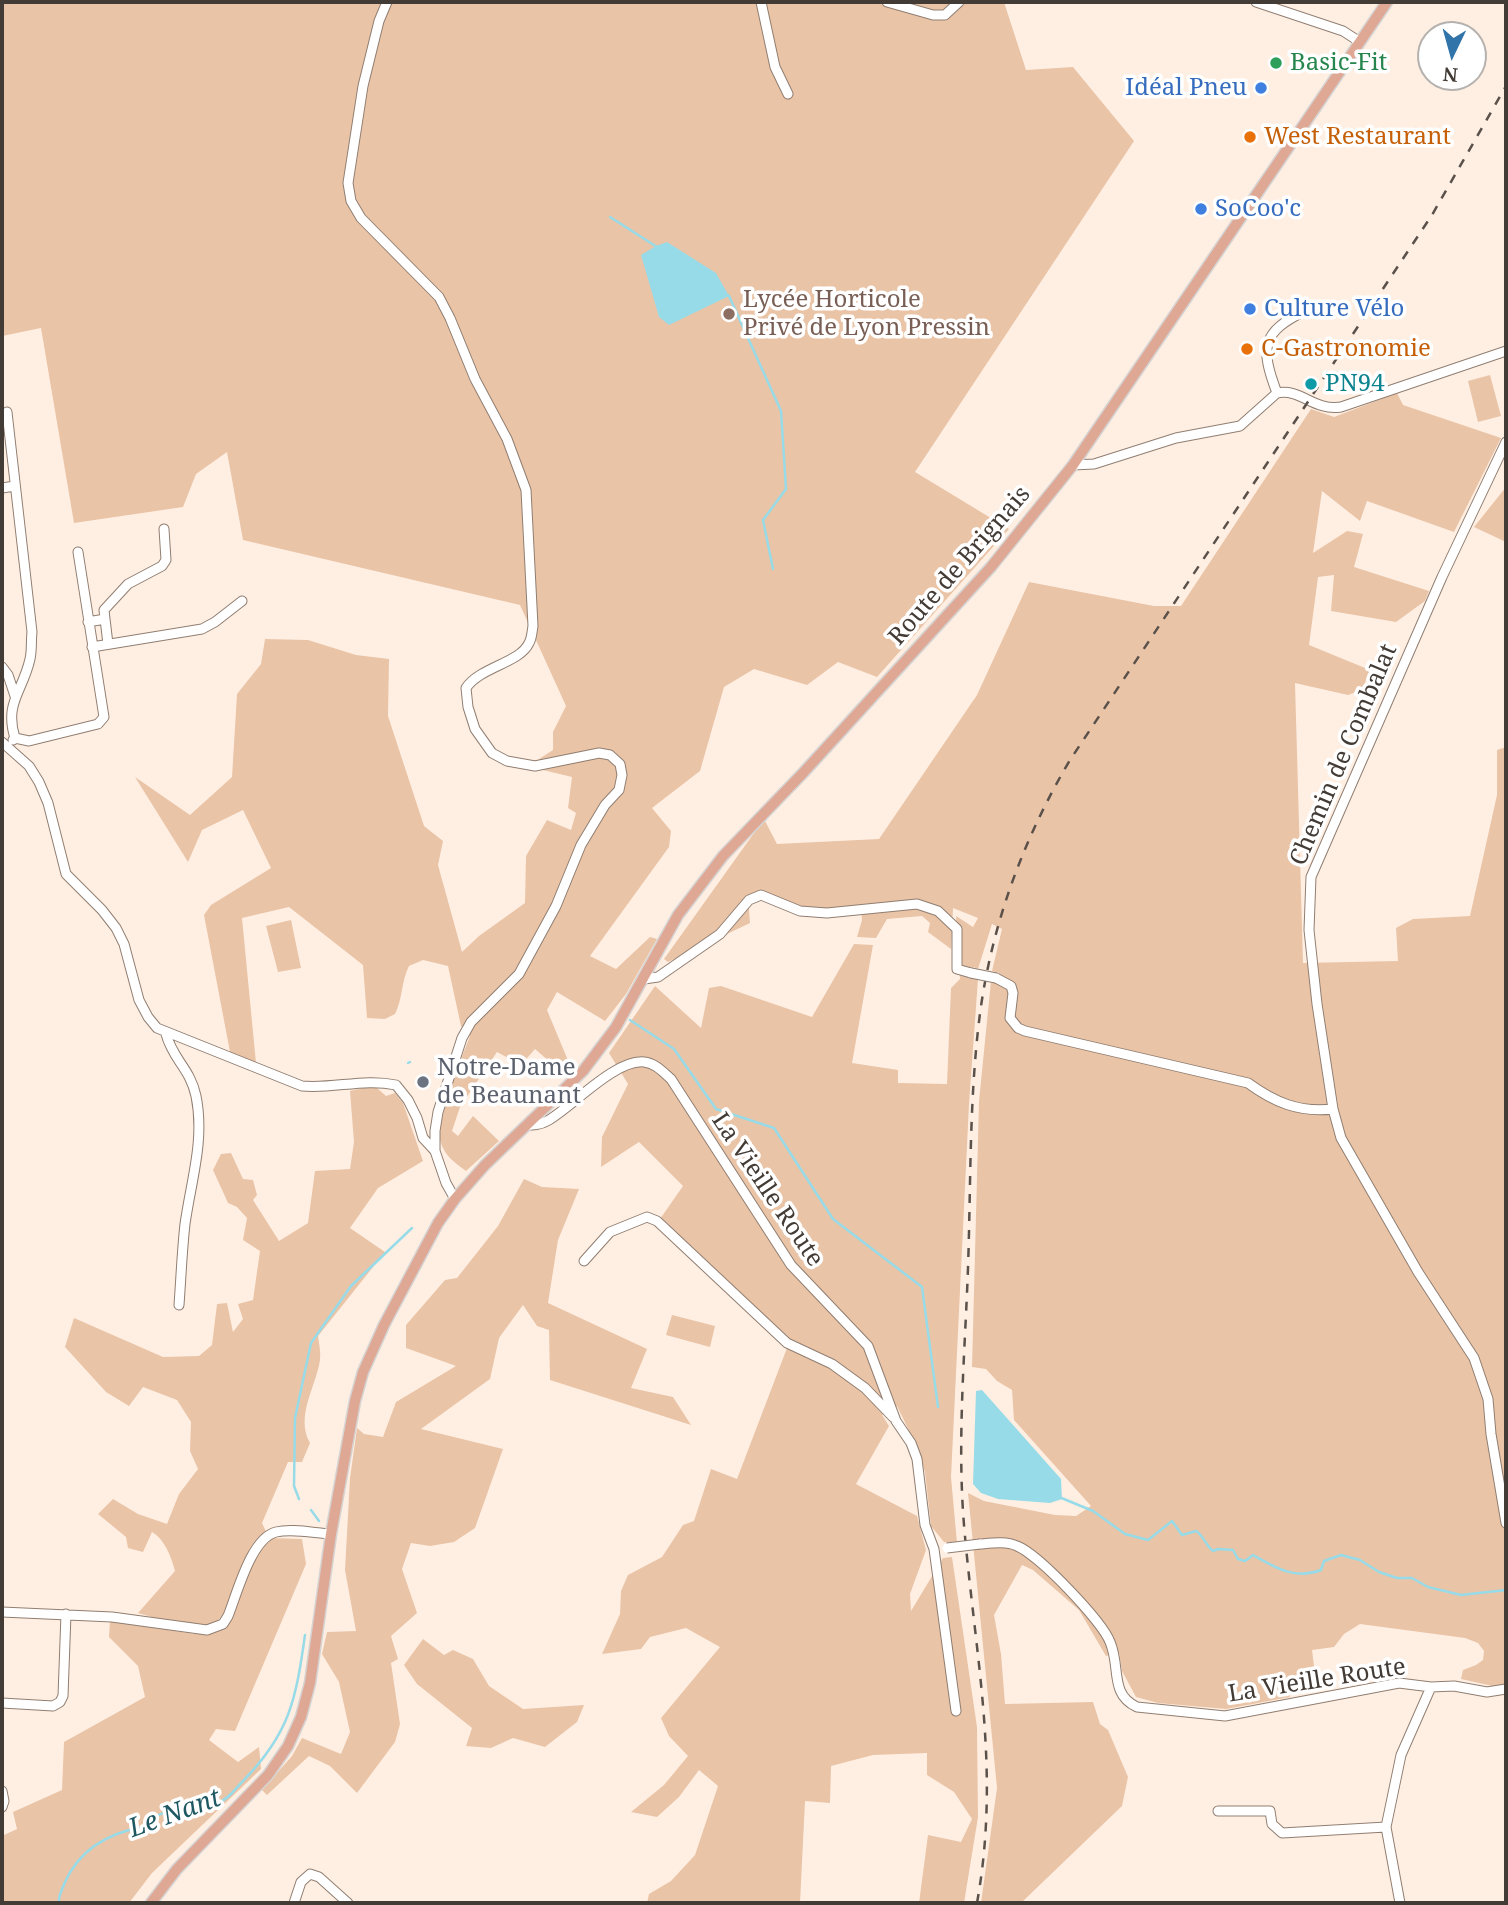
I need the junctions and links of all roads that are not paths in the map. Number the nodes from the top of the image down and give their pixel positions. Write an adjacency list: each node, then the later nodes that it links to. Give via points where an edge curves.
1 (387, 2): 32 (street, via 363,86 348,183 351,201 361,218 439,297 507,439 526,490 533,626 529,645 472,679 466,688 468,707 481,738 492,753 507,761 535,766 599,753 620,764 622,775 619,790 581,845 556,906 519,974 471,1022 462,1038 438,1111)
2 (761, 2): 8 (street, via 775,67)
3 (887, 2): 4 (street, via 933,15 945,15)
4 (958, 2)
5 (1256, 2): 7 (street, via 1343,31)
6 (1387, 2): 7 (main road, Route de Brignais)
7 (1360, 42): 14 (main road, Route de Brignais)
8 (788, 94)
9 (1305, 310): 11 (street, via 1270,335 1268,361)
10 (1506, 351): 11 (street, via 1341,407 1324,408 1295,393)
11 (1277, 393): 14 (street, via 1240,426)
12 (7, 412): 15 (street)
13 (1506, 442): 30 (street, Chemin de Combalat, via 1311,877 1309,930)
14 (1073, 466): 28 (main road, Route de Brignais, via 991,567 723,856 678,915)
15 (15, 486): 16 (street); 25 (street, via 32,632 30,659)
16 (2, 488)
17 (163, 529): 20 (street, via 166,560 128,584 104,610)
18 (78, 552): 21 (street)
19 (242, 601): 22 (street, via 202,629)
20 (105, 619): 21 (street); 22 (street)
21 (88, 622): 23 (street)
22 (108, 644): 23 (street)
23 (92, 647): 26 (street, via 104,717 98,724 29,741)
24 (2, 667): 25 (street)
25 (15, 696): 26 (street, via 10,724)
26 (15, 738): 27 (street)
27 (4, 744): 29 (street, via 39,782 66,874 116,928 139,1000 148,1017)
28 (644, 979): 30 (street, bridge, via 659,977 720,934 749,900 761,895 800,911 917,904 938,911 957,929 957,969 1011,986 1010,1018 1018,1028 1248,1083 1270,1099 1291,1106); 31 (main road, Route de Brignais, via 583,1071)
29 (166, 1034): 32 (street, via 302,1086 396,1085 408,1100 423,1138); 35 (street, via 171,1051 189,1072 201,1125)
30 (1333, 1109): 37 (street, Chemin de Combalat, via 1341,1138 1474,1358 1488,1399)
31 (526, 1125): 33 (main road, Route de Brignais); 36 (street, La Vieille Route, via 547,1121 629,1065 644,1062 659,1068 671,1079 791,1265 868,1346)
32 (435, 1151): 33 (street)
33 (455, 1199): 38 (main road, Route de Brignais, via 438,1223 363,1372)
34 (584, 1261): 36 (street, via 610,1232 647,1217 657,1221 787,1343 832,1364 865,1388)
35 (179, 1305)
36 (896, 1420): 39 (street, La Vieille Route, via 917,1459 925,1525)
37 (1506, 1523)
38 (331, 1534): 41 (street, via 277,1532 267,1536 250,1558 228,1616 216,1628 197,1630); 50 (main road, Route de Brignais, via 310,1683 288,1746 268,1775 177,1869)
39 (934, 1549): 42 (street, La Vieille Route, bridge, via 1004,1543 1034,1557 1101,1625 1115,1657 1119,1691 1126,1702 1137,1707 1225,1716 1399,1683); 45 (street)
40 (2, 1612): 41 (street)
41 (66, 1614): 44 (street, via 60,1702 53,1706)
42 (1431, 1687): 43 (street, La Vieille Route, via 1487,1692); 49 (street, via 1401,1755)
43 (1506, 1689)
44 (2, 1703)
45 (956, 1711)
46 (2, 1791): 47 (street)
47 (2, 1807)
48 (1218, 1811): 49 (street, via 1270,1811 1272,1824 1282,1833)
49 (1386, 1827): 53 (street)
50 (151, 1903)
51 (294, 1903): 52 (street, via 301,1882 310,1874)
52 (348, 1903)
53 (1400, 1903)

